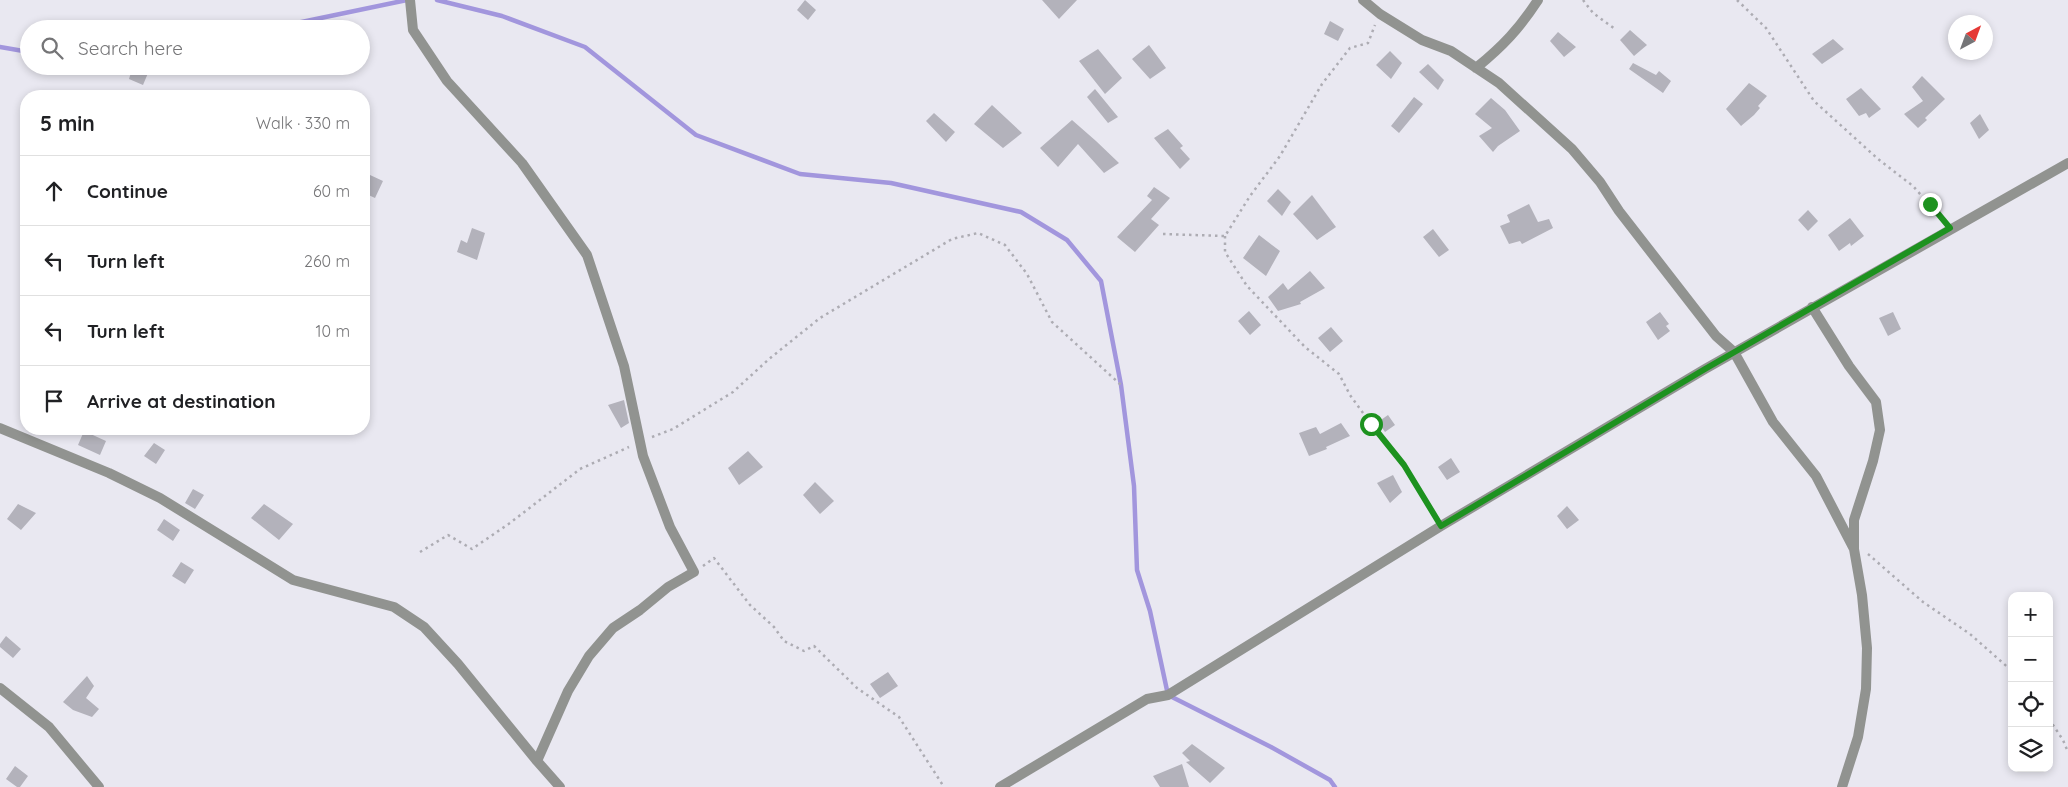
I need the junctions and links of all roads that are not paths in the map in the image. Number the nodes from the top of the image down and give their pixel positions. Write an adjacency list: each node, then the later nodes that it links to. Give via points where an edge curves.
1 (410, 0): 11 (street, via 413,30 446,81 522,163 587,255 624,366 640,442 670,527 694,572 613,628 589,656 568,691)
2 (1363, 0): 4 (street, via 1422,40 1451,51)
3 (1538, 0): 4 (street, via 1502,47)
4 (1476, 68): 7 (street, via 1499,83 1572,148 1716,336)
5 (2068, 163): 6 (street)
6 (1812, 307): 7 (street); 9 (street, via 1876,402 1880,430 1854,520)
7 (1734, 352): 9 (street, via 1773,422 1816,476); 14 (street, via 1441,526 1168,695 1147,700)
8 (0, 428): 11 (street, via 160,498 293,580 394,607 424,627)
9 (1853, 544): 15 (street, via 1867,648 1866,689 1858,737)
10 (0, 688): 12 (street, via 49,727)
11 (537, 760): 13 (street)
12 (99, 787)
13 (560, 787)
14 (1000, 787)
15 (1842, 787)

